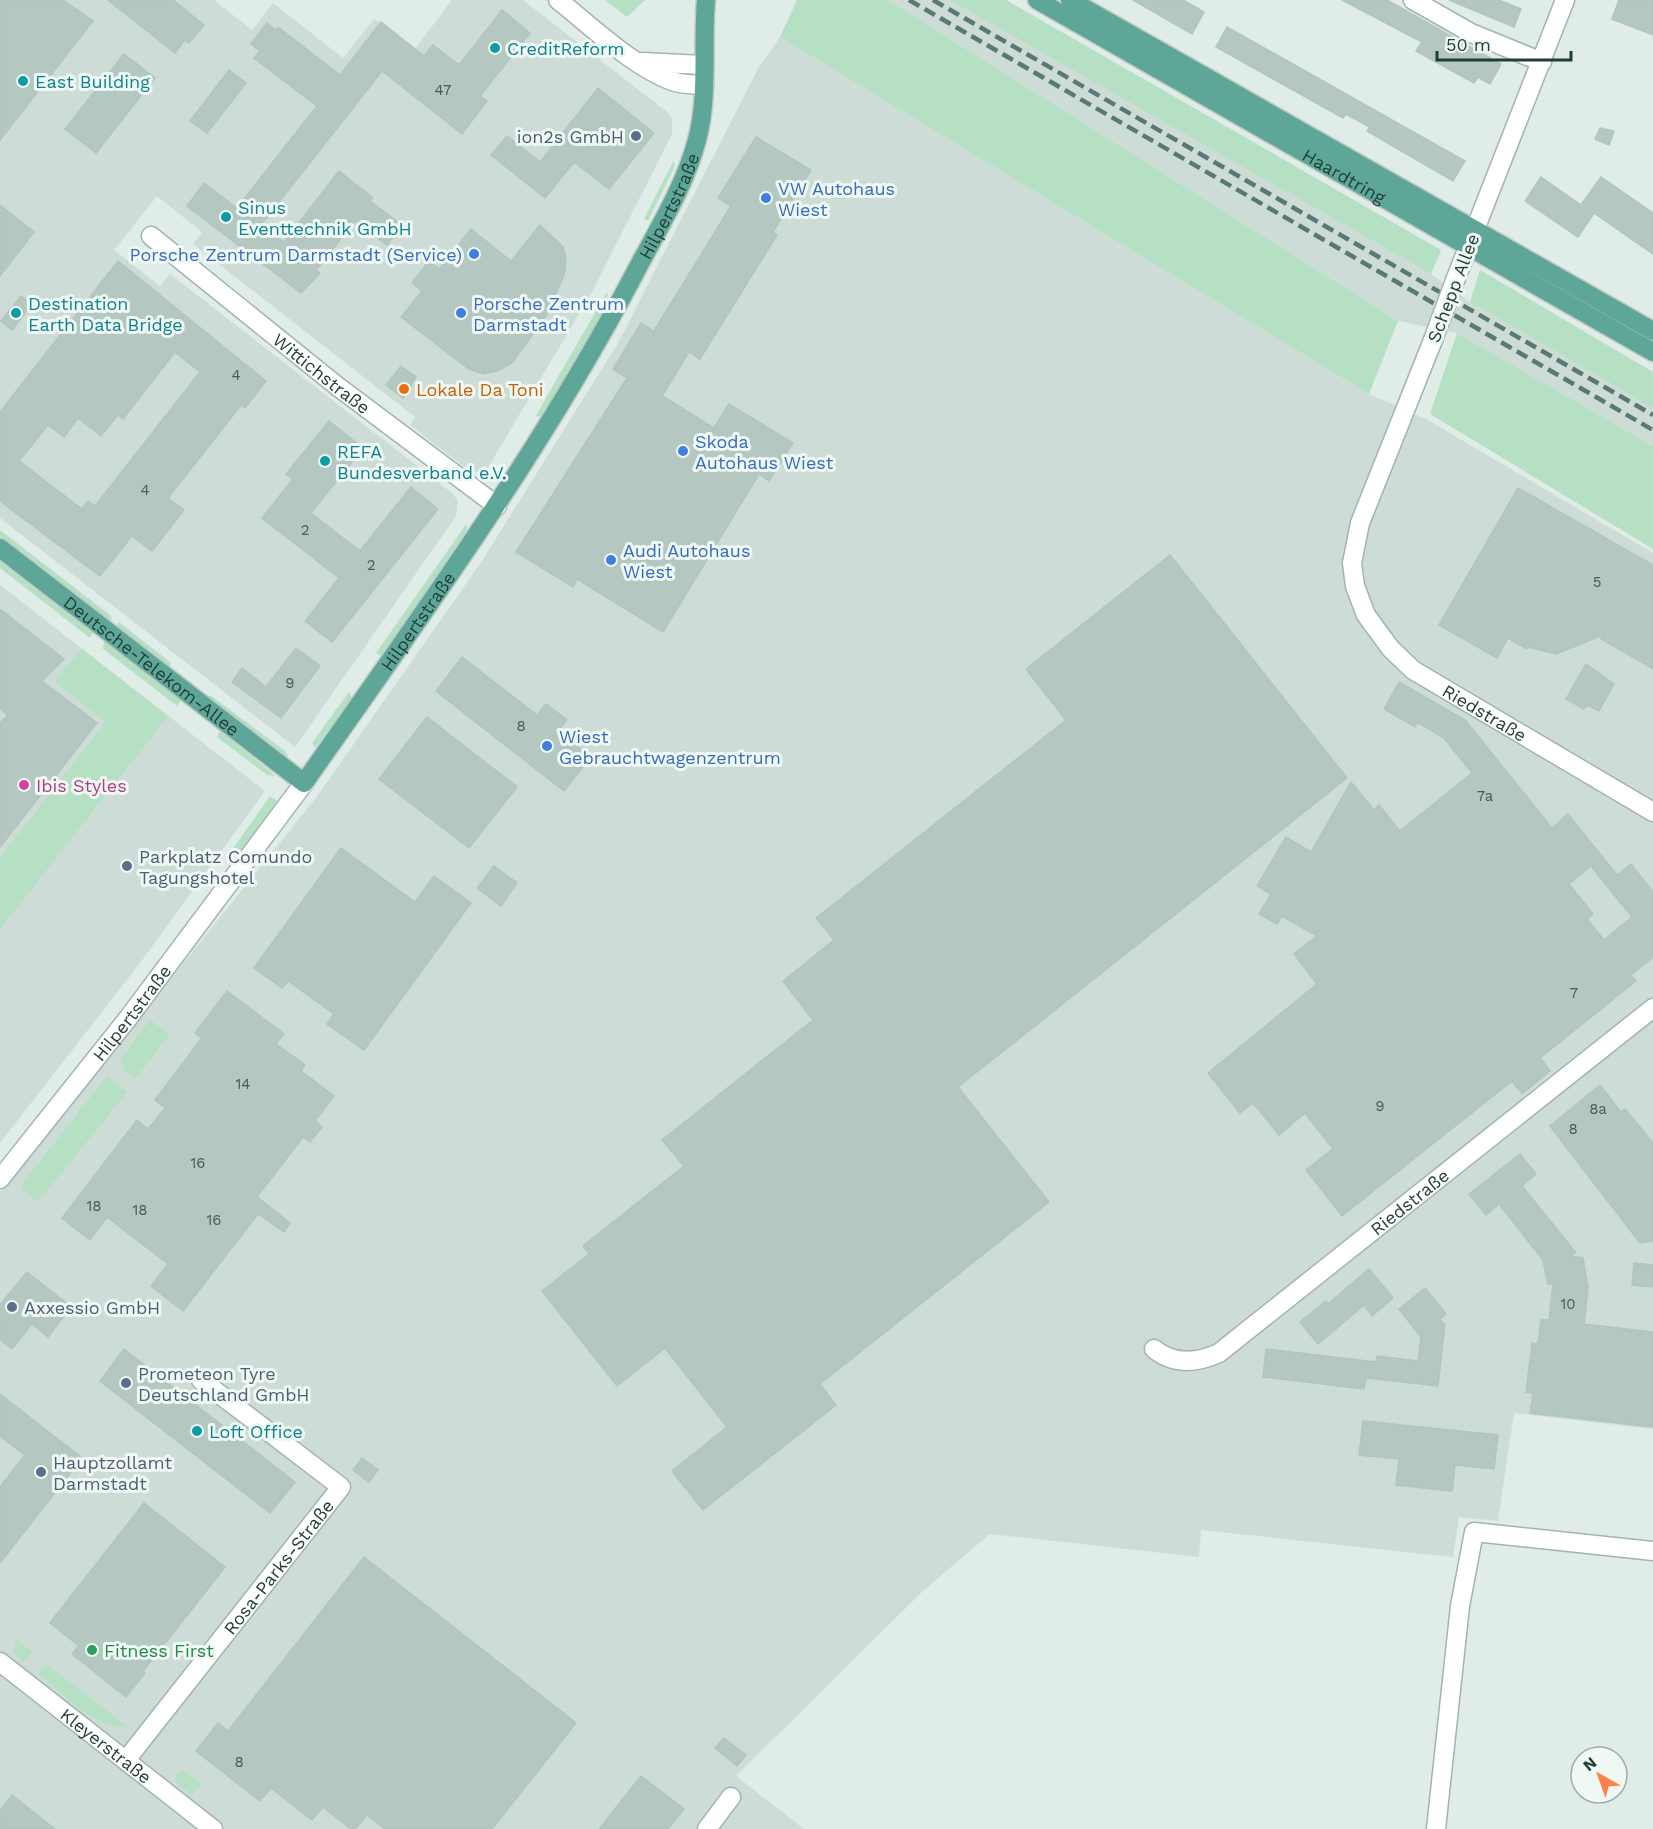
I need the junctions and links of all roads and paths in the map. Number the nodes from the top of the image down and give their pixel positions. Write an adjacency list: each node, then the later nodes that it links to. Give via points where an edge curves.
1 (558, 0): 7 (street)
2 (706, 0): 9 (main road, Hilpertstraße)
3 (1037, 0): 12 (main road, Haardtring)
4 (1070, 0): 12 (main road, Haardtring)
5 (1413, 0): 8 (street, via 1471,33)
6 (1565, 0): 8 (street, Schepp Allee)
7 (638, 61): 9 (street); 10 (street, via 669,80)
8 (1542, 62): 12 (street, Schepp Allee)
9 (703, 65): 10 (main road, Hilpertstraße)
10 (704, 85): 15 (main road, Hilpertstraße, via 697,140 677,191 597,346)
11 (151, 236): 15 (street, Wittichstraße, via 337,386)
12 (1472, 237): 13 (main road, Haardtring); 14 (main road, Haardtring); 17 (street, Schepp Allee, bridge, via 1360,523 1353,554)
13 (1653, 332)
14 (1653, 352)
15 (497, 506): 18 (main road, Hilpertstraße)
16 (0, 548): 18 (main road, Deutsche-Telekom-Allee)
17 (1353, 578): 19 (street, Riedstraße, via 1361,606 1377,633 1413,670)
18 (304, 783): 21 (street, Hilpertstraße, via 116,1034)
19 (1653, 812)
20 (1653, 1008): 22 (street, Riedstraße, via 1219,1353 1184,1361)
21 (0, 1179)
22 (1154, 1349)
23 (201, 1380): 26 (street, Rosa-Parks-Straße, via 341,1487)
24 (1653, 1551): 30 (street, via 1474,1532 1460,1606)
25 (0, 1662): 26 (street, Kleyerstraße)
26 (126, 1760): 28 (street, Kleyerstraße)
27 (731, 1797): 29 (street)
28 (213, 1829)
29 (706, 1829)
30 (1436, 1829)

